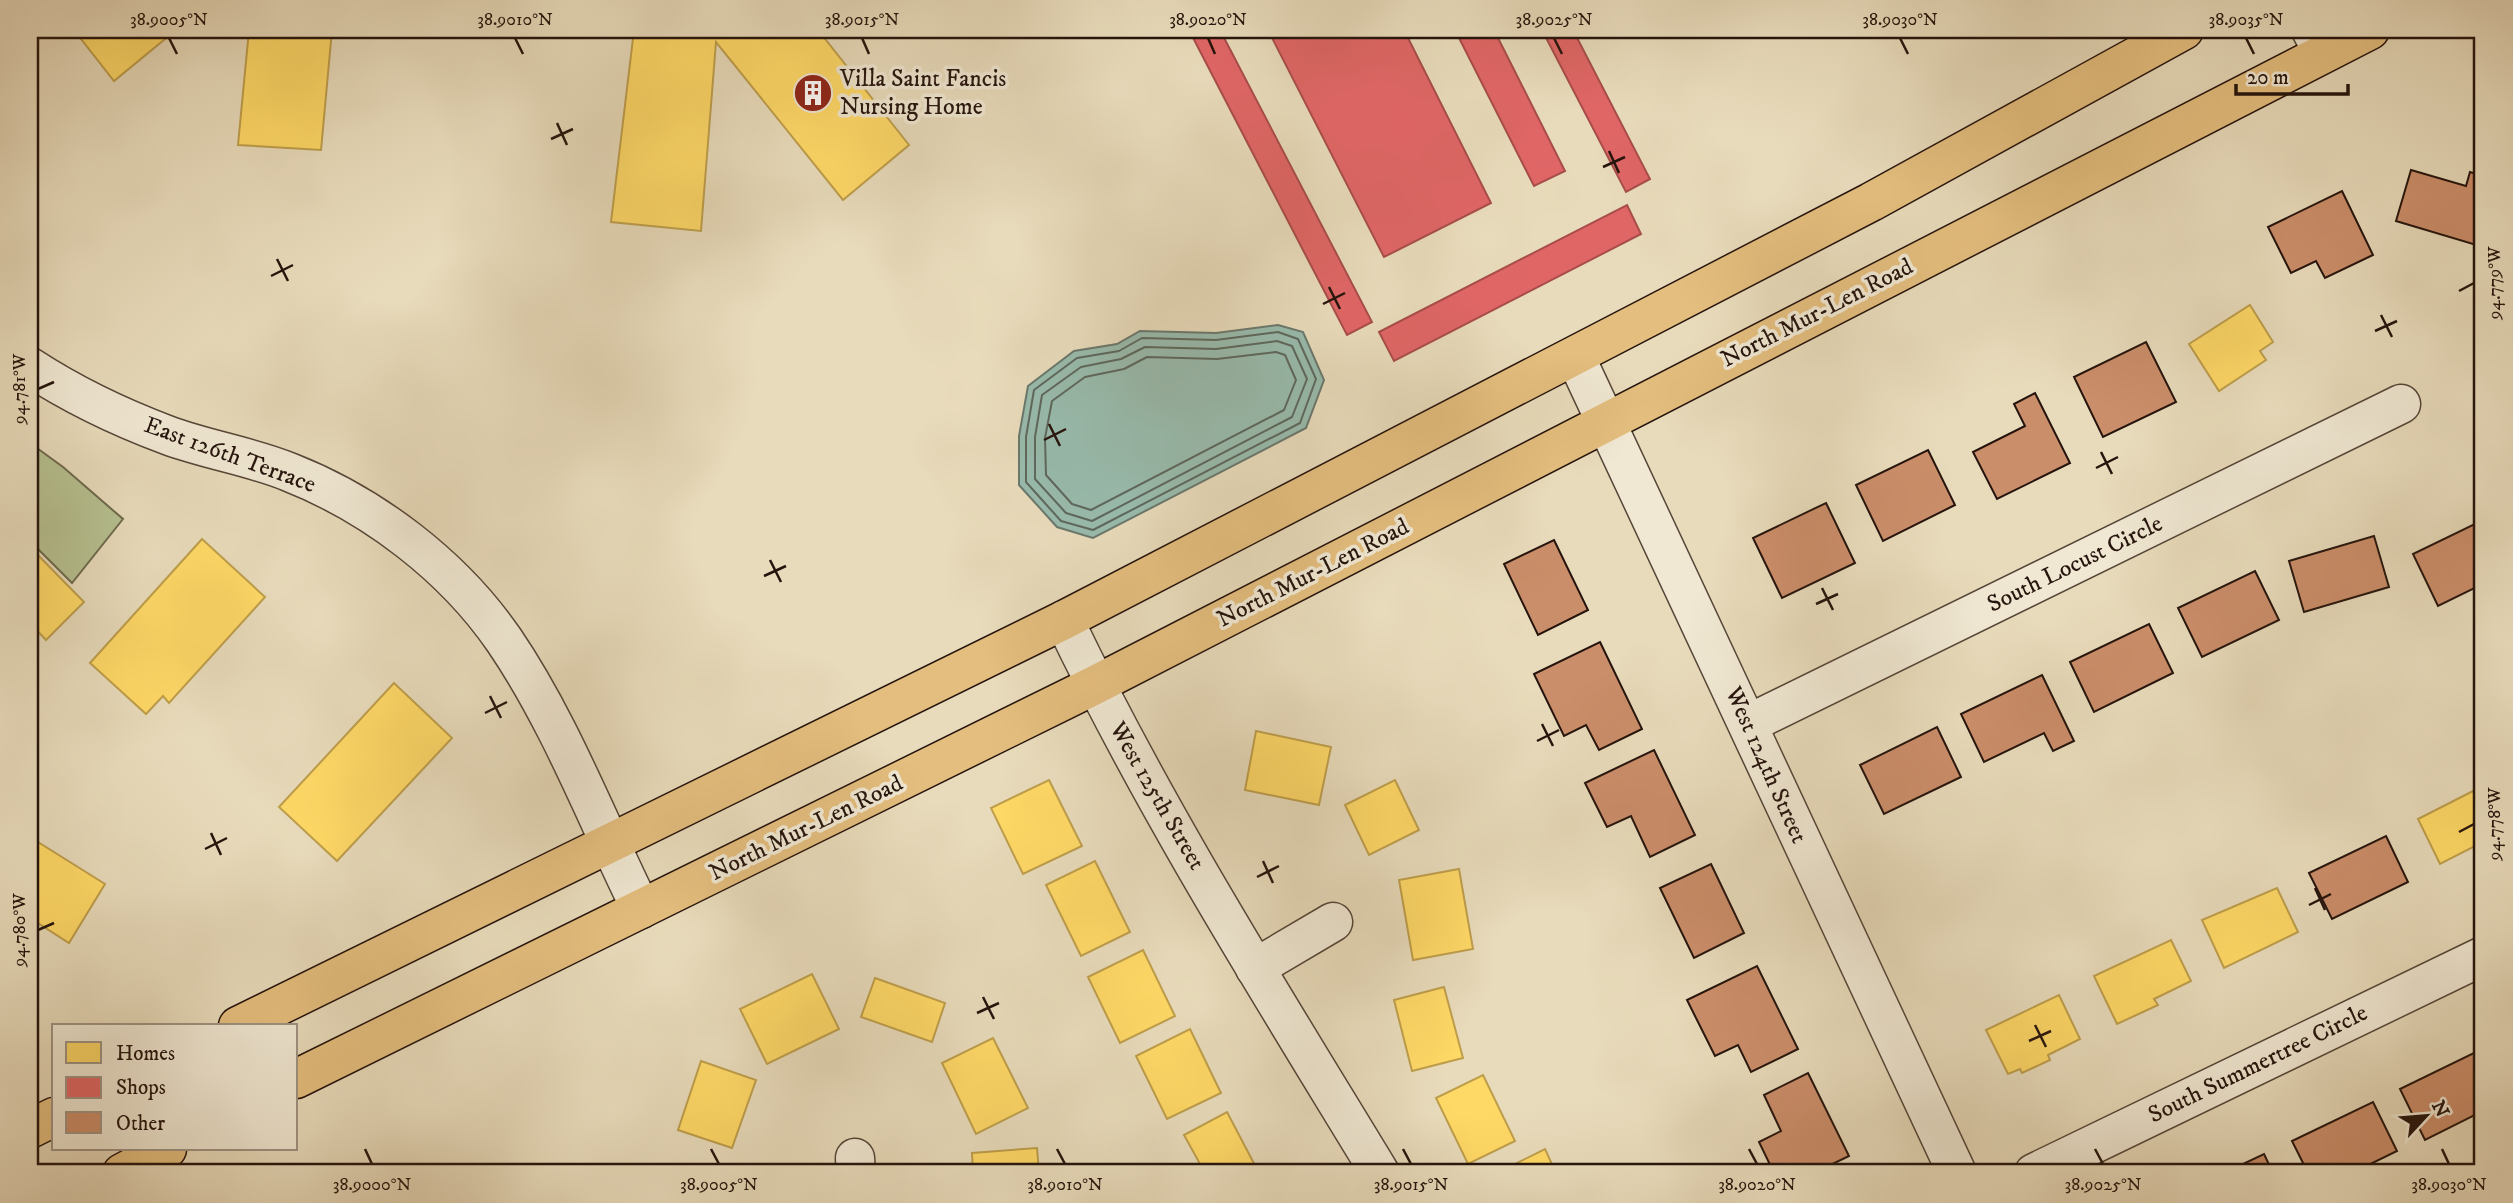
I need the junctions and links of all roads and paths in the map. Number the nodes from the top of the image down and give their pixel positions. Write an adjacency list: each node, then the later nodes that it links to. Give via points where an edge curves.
1 (2184, 30): 4 (main road, via 1871,202)
2 (2370, 30): 3 (main road, North Mur-Len Road)
3 (2317, 41): 7 (main road, North Mur-Len Road)
4 (1575, 356): 7 (street, West 124th Street); 8 (main road)
5 (30, 367): 11 (street, East 126th Terrace, via 69,393 169,436 289,472 335,493 420,551 471,598 524,671)
6 (2401, 404): 10 (street, South Locust Circle)
7 (1606, 422): 9 (main road, North Mur-Len Road); 10 (street, West 124th Street)
8 (1064, 620): 9 (street, West 125th Street); 11 (main road)
9 (1095, 685): 12 (main road, North Mur-Len Road); 15 (street, West 125th Street)
10 (1748, 724): 23 (street, West 124th Street)
11 (609, 843): 12 (street, East 126th Terrace); 16 (main road)
12 (641, 909): 17 (main road, North Mur-Len Road)
13 (1333, 922): 15 (street)
14 (2483, 956): 24 (street, South Summertree Circle)
15 (1255, 968): 22 (street, West 125th Street)
16 (242, 1024)
17 (298, 1078)
18 (52, 1118): 19 (main road)
19 (30, 1129)
20 (165, 1150): 21 (main road)
21 (122, 1173)
22 (1380, 1173)
23 (1957, 1173)
24 (2035, 1173)

